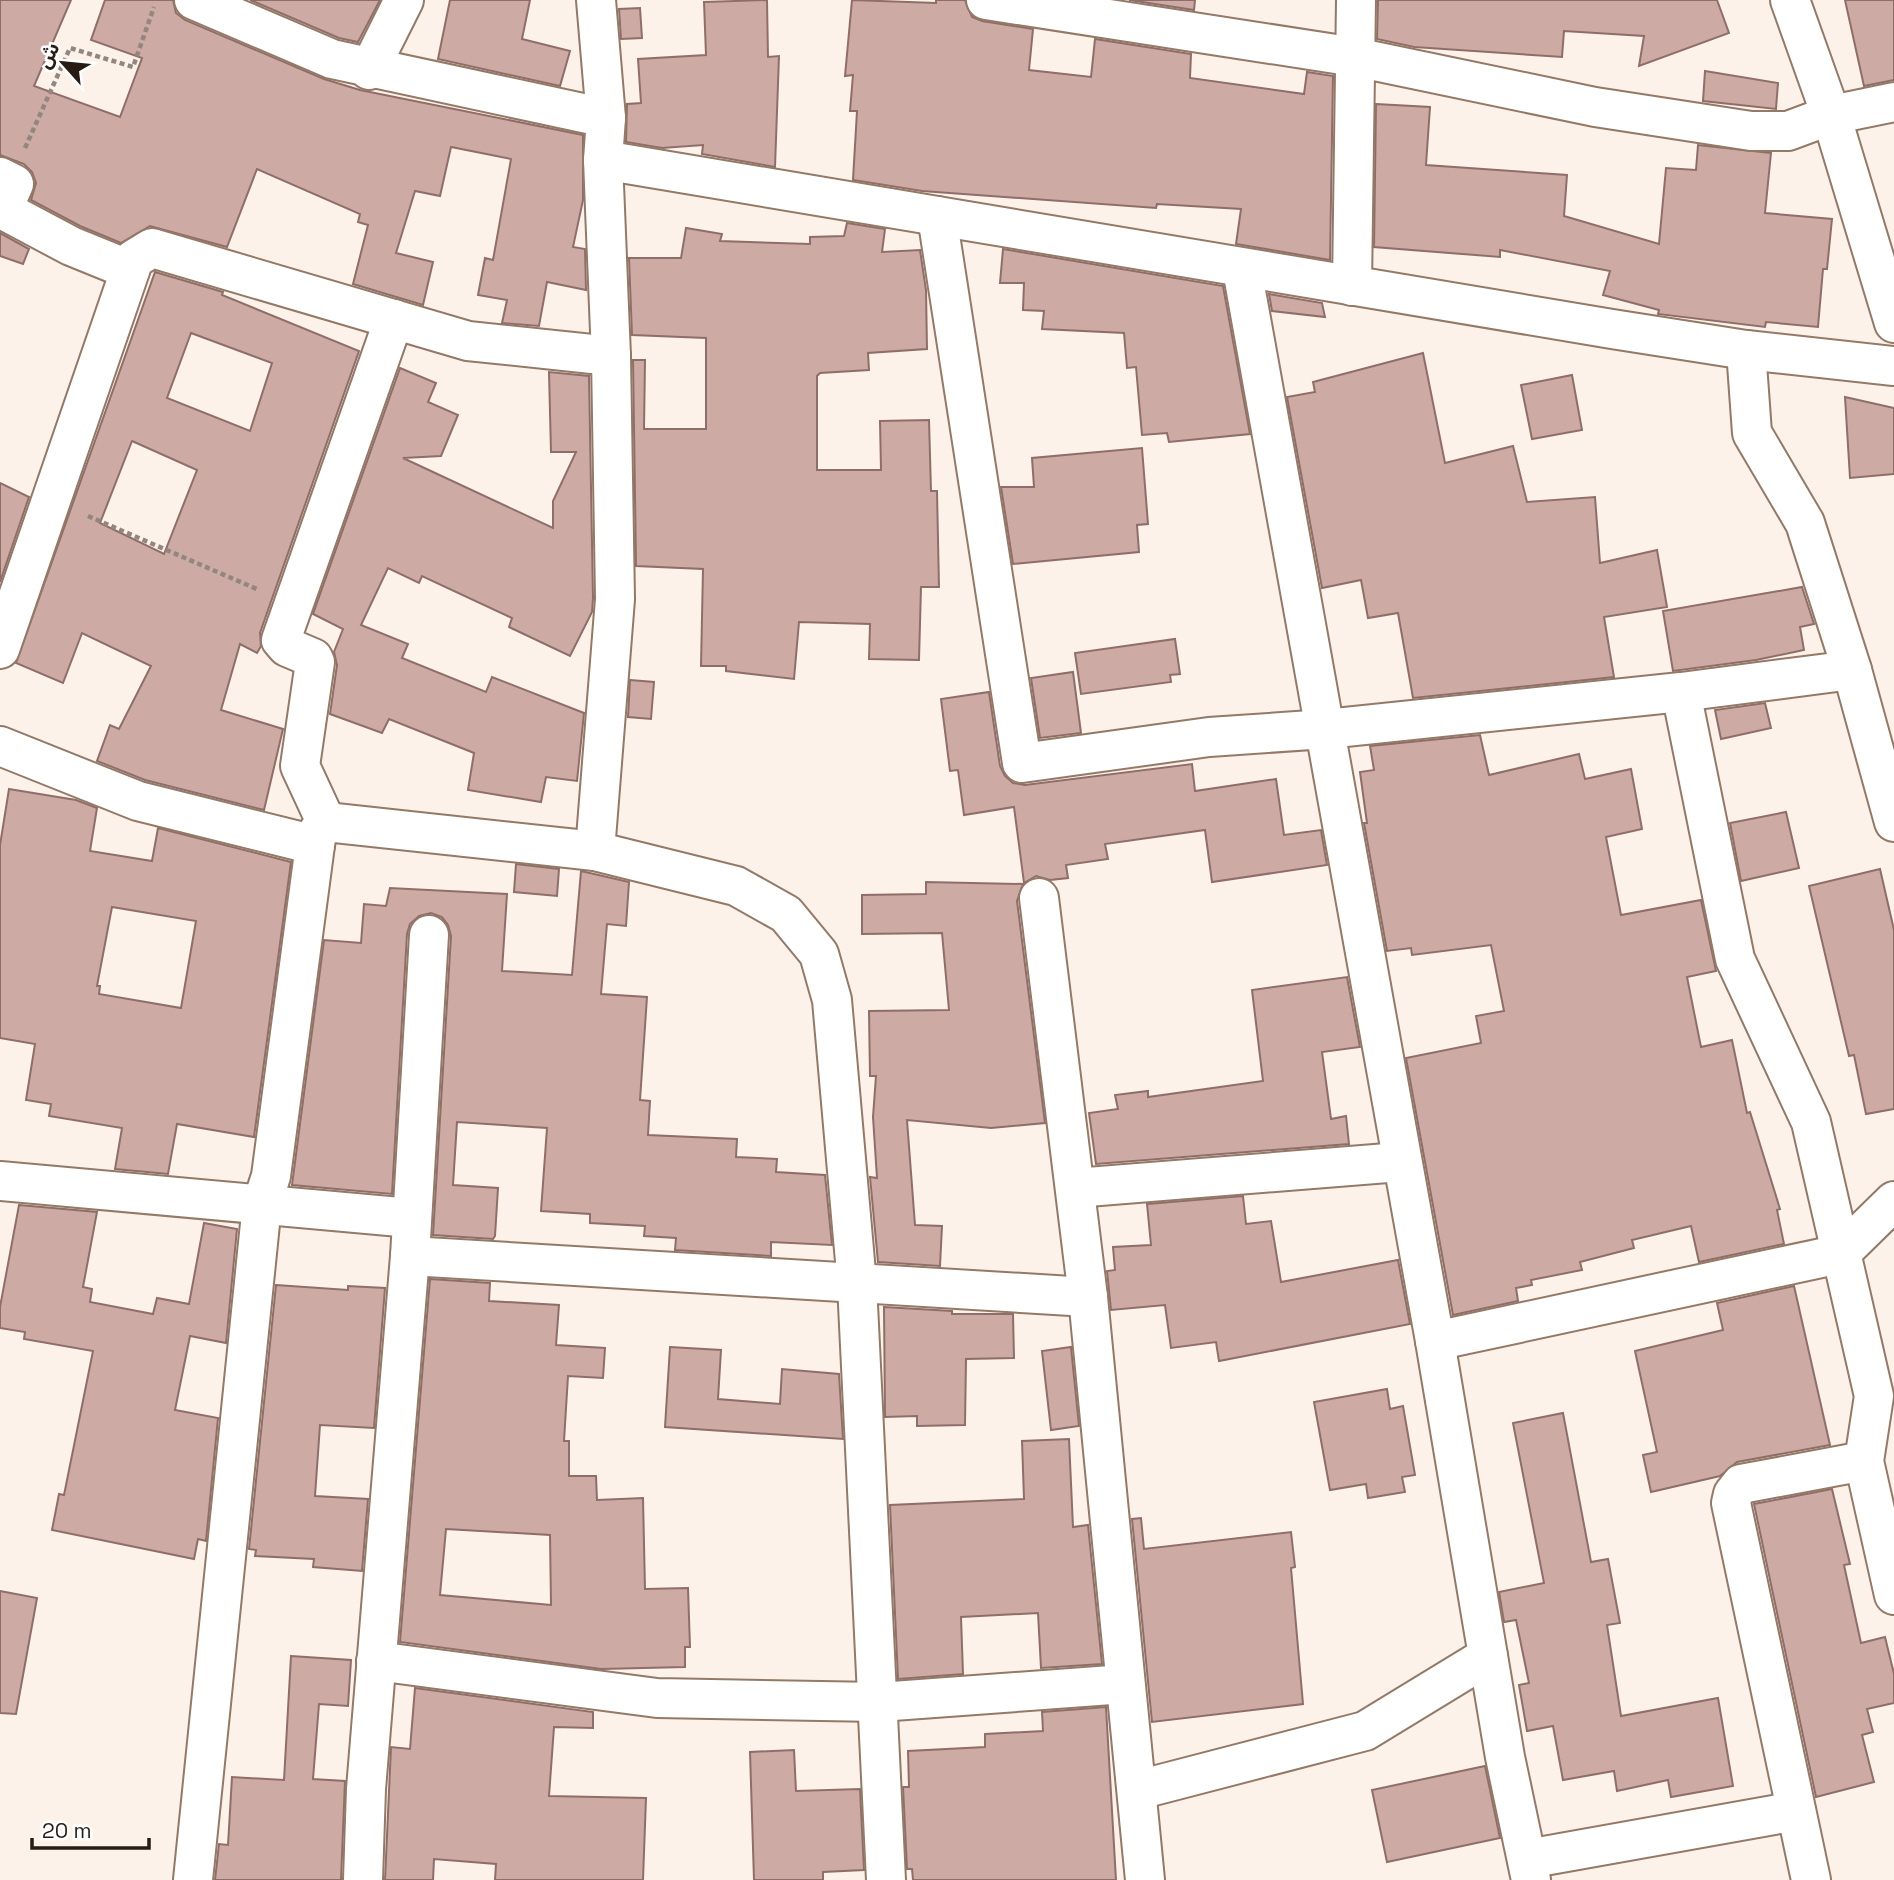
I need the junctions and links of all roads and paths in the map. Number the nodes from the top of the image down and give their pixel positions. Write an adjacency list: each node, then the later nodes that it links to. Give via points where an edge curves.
1 (156, 0): 14 (path, via 133,67 70,48)
2 (194, 0): 9 (street, via 332,59)
3 (404, 0): 9 (street)
4 (596, 0): 12 (street)
5 (986, 0): 8 (street)
6 (1356, 0): 8 (street)
7 (1790, 0): 11 (street)
8 (1355, 57): 11 (street, via 1595,107 1751,131 1788,131); 18 (street)
9 (369, 70): 12 (street)
10 (1894, 102): 11 (street)
11 (1831, 115): 20 (street)
12 (606, 118): 13 (street)
13 (603, 160): 15 (street); 22 (street)
14 (5, 179): 17 (street, via 13,188 7,212)
15 (937, 216): 16 (street); 29 (street, via 1022,763 1209,737)
16 (1242, 269): 18 (street); 29 (street)
17 (130, 270): 19 (street, via 134,259 152,248); 24 (street)
18 (1352, 286): 21 (street)
19 (394, 319): 22 (street, via 468,341); 25 (street)
20 (1894, 323)
21 (1746, 350): 23 (street); 27 (street, via 1752,433 1805,523)
22 (611, 356): 33 (street, via 615,599)
23 (1894, 366)
24 (50, 500): 25 (path); 26 (street)
25 (293, 603): 32 (street, via 281,640 315,662 300,766)
26 (0, 649)
27 (1852, 670): 28 (street); 31 (street)
28 (1681, 692): 29 (street); 42 (street, via 1735,959 1811,1122)
29 (1325, 729): 36 (street)
30 (0, 746): 32 (street, via 138,801)
31 (1894, 822)
32 (320, 834): 33 (street); 40 (street, via 271,1177)
33 (595, 851): 44 (street, via 737,886 786,914 819,954 832,1000)
34 (1039, 898): 38 (street)
35 (429, 935): 41 (street)
36 (1400, 1162): 38 (street); 46 (street)
37 (0, 1181): 40 (street)
38 (1075, 1188): 45 (street)
39 (1894, 1201): 42 (street)
40 (262, 1205): 41 (street); 56 (street)
41 (411, 1218): 43 (street)
42 (1840, 1254): 46 (street); 47 (street, via 1874,1396)
43 (410, 1256): 44 (street); 50 (street)
44 (857, 1284): 45 (street); 52 (street)
45 (1088, 1297): 51 (street)
46 (1435, 1341): 49 (street)
47 (1864, 1461): 48 (street); 54 (street, via 1741,1484 1732,1494)
48 (1894, 1595)
49 (1488, 1656): 53 (street, via 1365,1731); 55 (street)
50 (376, 1661): 52 (street, via 657,1698); 57 (street)
51 (1125, 1684): 52 (street); 53 (street)
52 (879, 1702): 58 (street)
53 (1138, 1790): 59 (street)
54 (1796, 1811): 55 (street); 60 (street)
55 (1529, 1869)
56 (193, 1880)
57 (363, 1880)
58 (886, 1880)
59 (1145, 1880)
60 (1811, 1880)

